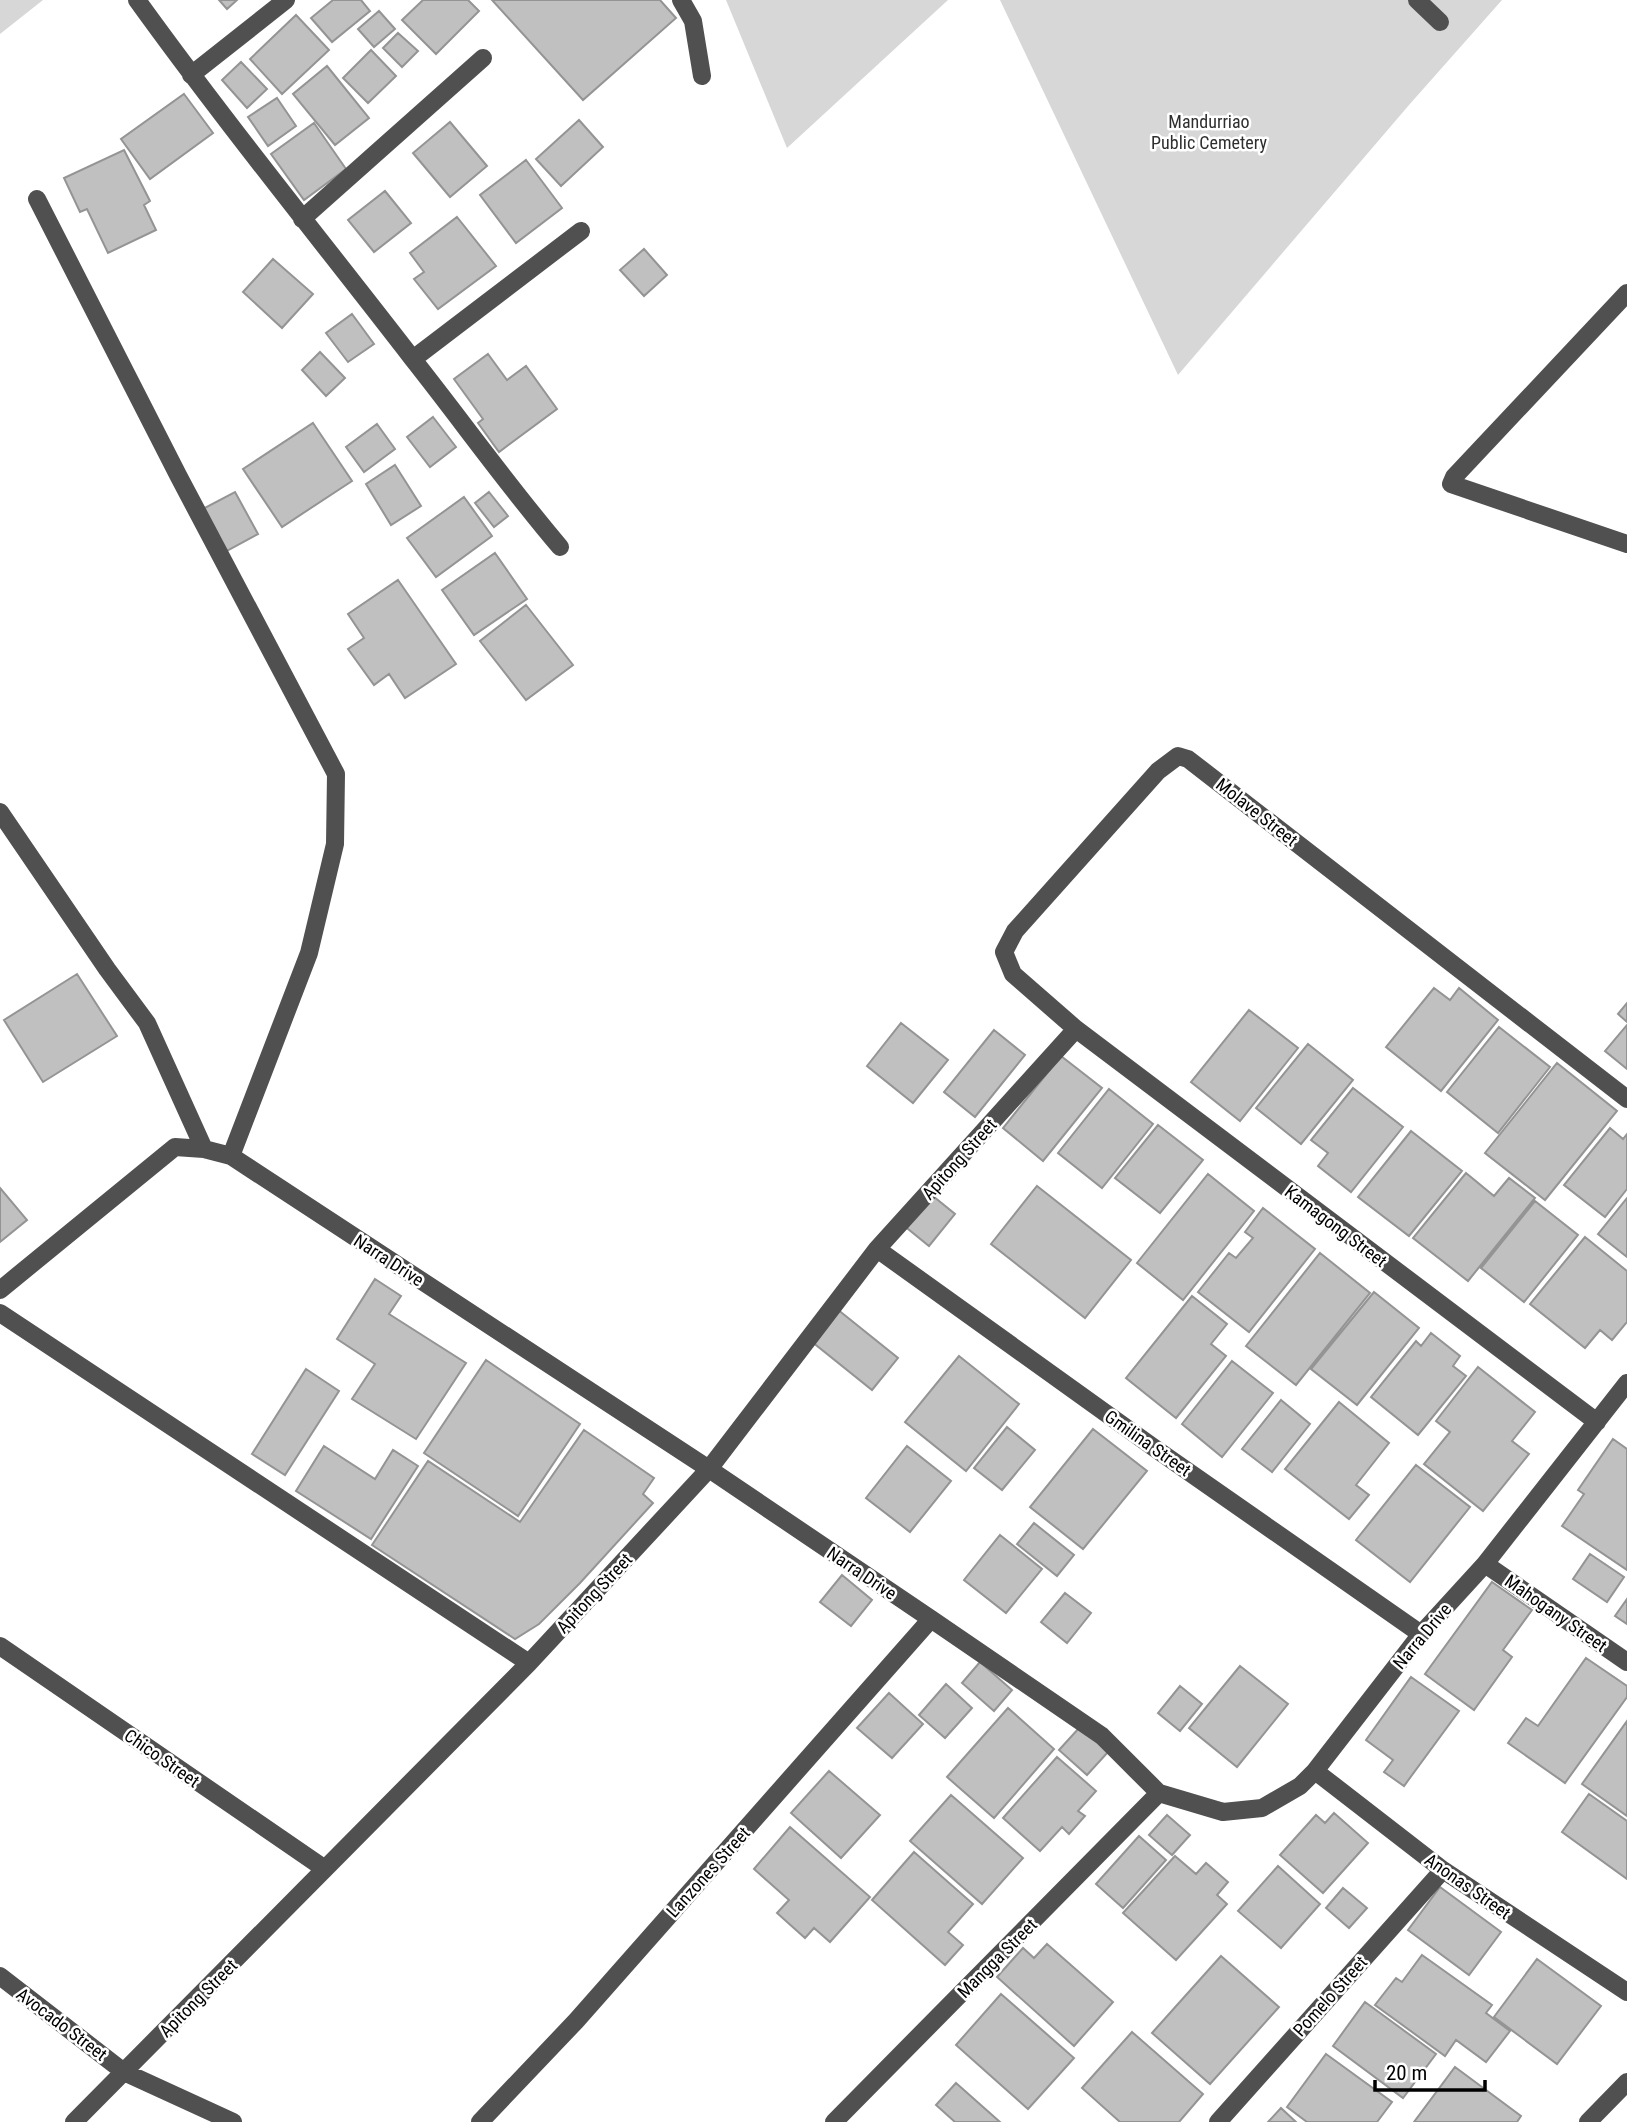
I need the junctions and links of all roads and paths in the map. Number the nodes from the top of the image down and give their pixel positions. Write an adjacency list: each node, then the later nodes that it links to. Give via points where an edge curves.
1 (137, 0): 7 (street)
2 (286, 0): 7 (street)
3 (681, 0): 8 (street, via 693,21)
4 (1417, 0): 5 (street)
5 (1440, 22)
6 (483, 58): 10 (street)
7 (191, 75): 10 (street)
8 (702, 76)
9 (37, 199): 21 (street, via 335,774 335,844 309,953)
10 (302, 219): 13 (street)
11 (581, 231): 13 (street)
12 (1627, 293): 15 (street, via 1451,484)
13 (413, 359): 16 (street)
14 (1627, 525): 15 (street)
15 (1620, 542)
16 (560, 547)
17 (0, 812): 20 (street, via 147,1023)
18 (1076, 1029): 19 (street, Molave Street, via 1013,974 1004,952 1015,931 1158,771 1178,757 1188,759); 22 (street, Apitong Street); 26 (street, Kamagong Street)
19 (1627, 1099)
20 (204, 1149): 21 (street, Narra Drive); 23 (street, Narra Drive, via 174,1147)
21 (231, 1156): 27 (street, Narra Drive)
22 (877, 1249): 27 (street, Apitong Street); 30 (street, Gmilina Street)
23 (0, 1290)
24 (0, 1314): 33 (street)
25 (1627, 1383): 26 (street, Narra Drive)
26 (1597, 1422): 28 (street, Narra Drive)
27 (709, 1469): 29 (street, Narra Drive); 33 (street, Apitong Street)
28 (1485, 1564): 30 (street, Narra Drive); 32 (street, Mahogany Street)
29 (932, 1619): 35 (street, Narra Drive, via 1101,1737); 44 (street, Lanzones Street, via 576,2021)
30 (1421, 1634): 34 (street, Narra Drive)
31 (0, 1646): 36 (street, Chico Street)
32 (1627, 1662)
33 (529, 1663): 36 (street, Apitong Street)
34 (1315, 1771): 35 (street, Narra Drive, via 1300,1787 1262,1808 1223,1811); 37 (street, Anonas Street)
35 (1159, 1793): 45 (street, Mangga Street)
36 (325, 1869): 40 (street, Apitong Street)
37 (1443, 1870): 39 (street, Anonas Street); 46 (street, Pomelo Street)
38 (0, 1976): 40 (street, Avocado Street)
39 (1627, 1992)
40 (124, 2072): 42 (street, Apitong Street); 43 (street, Avocado Street)
41 (1627, 2082): 47 (street)
42 (74, 2122)
43 (233, 2122)
44 (480, 2122)
45 (834, 2122)
46 (1218, 2122)
47 (1588, 2122)

